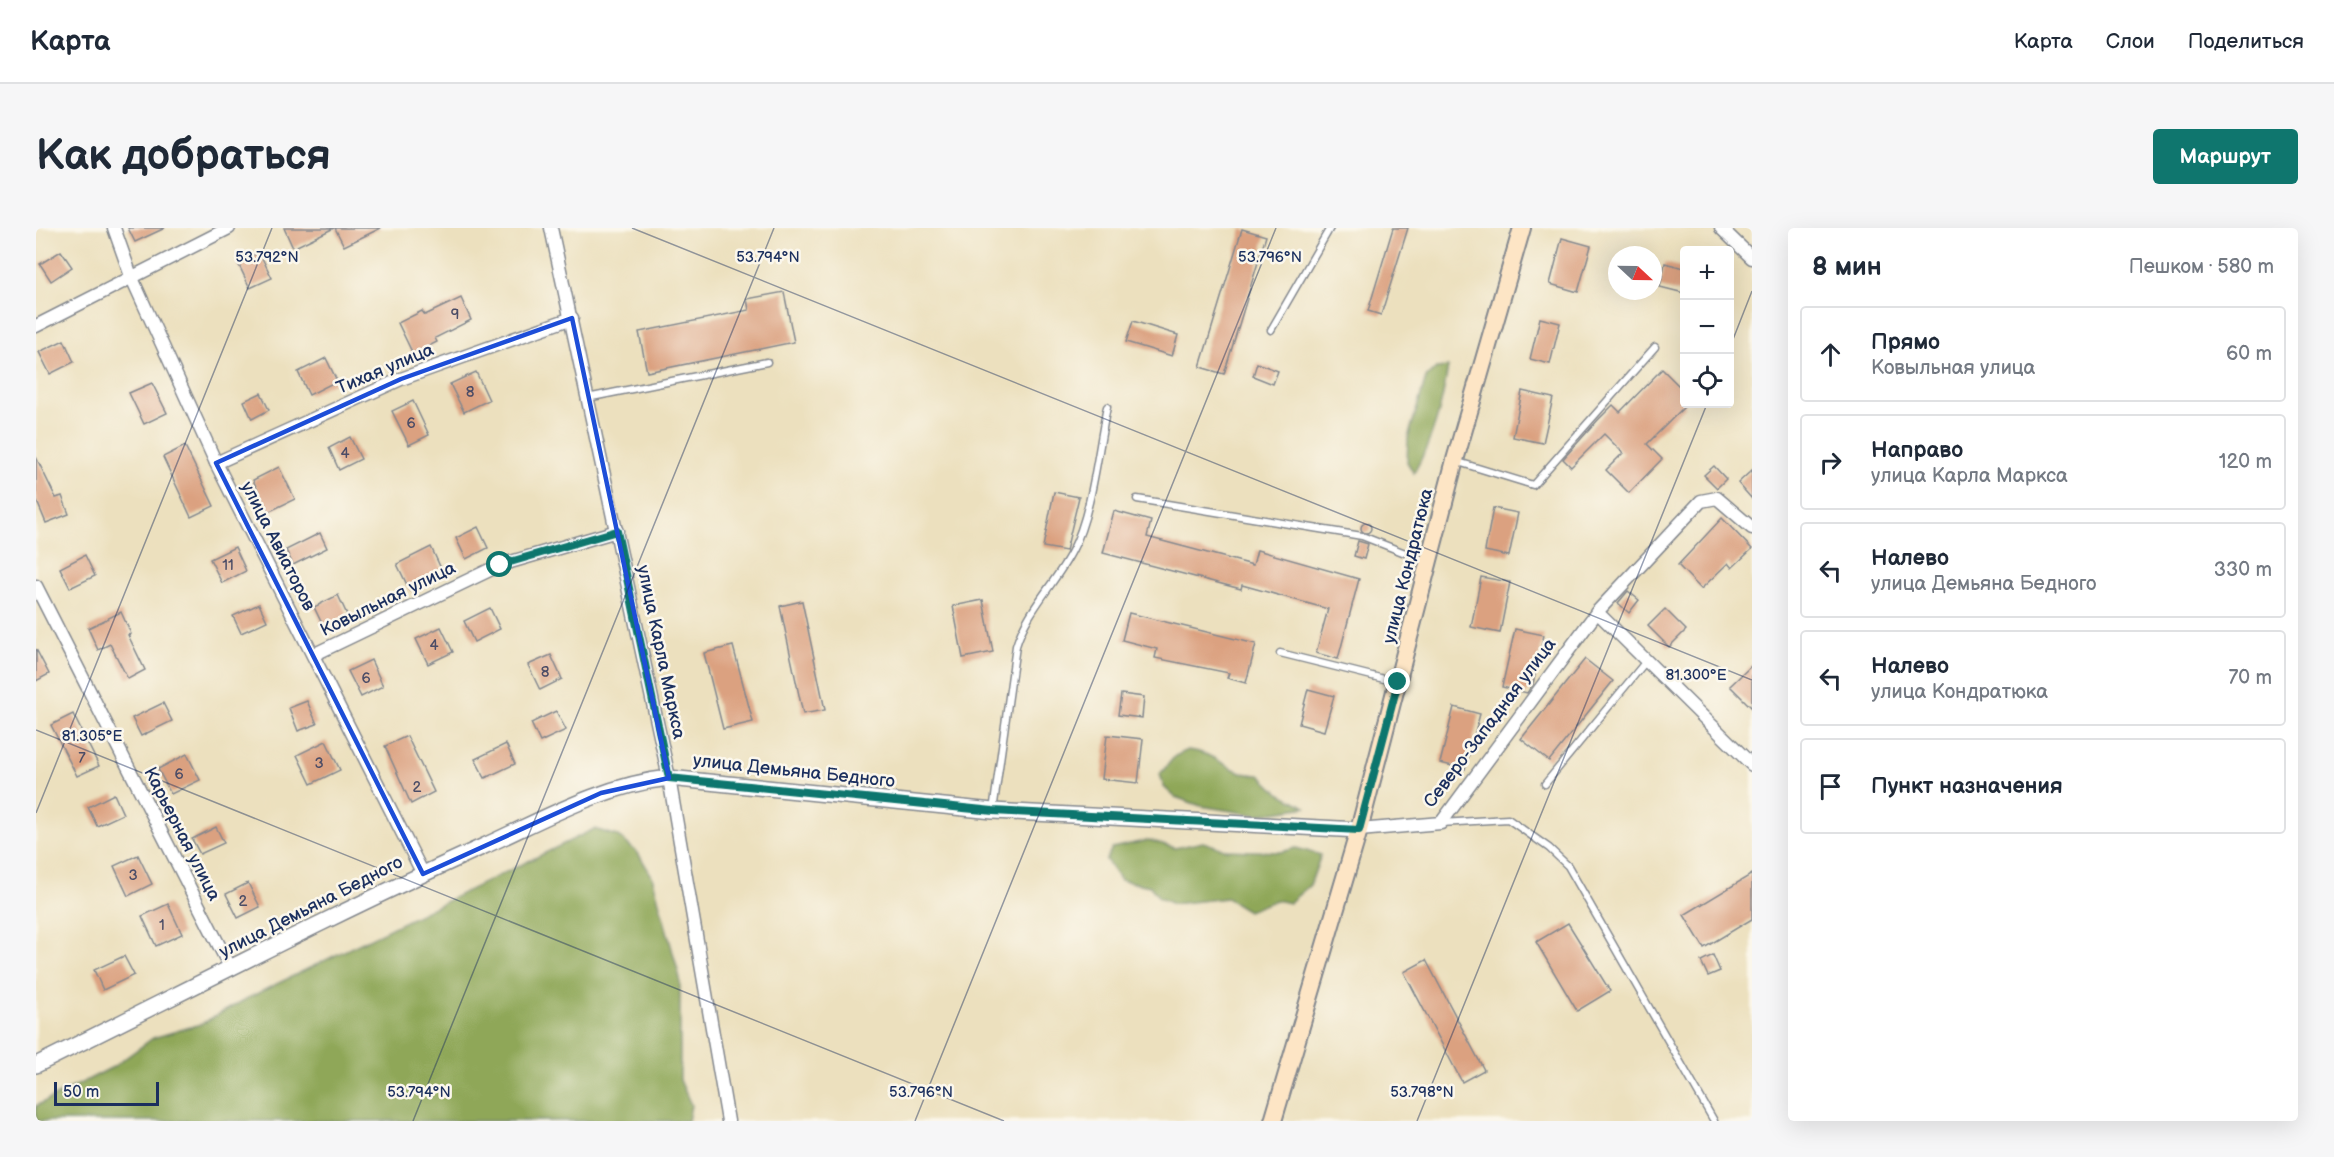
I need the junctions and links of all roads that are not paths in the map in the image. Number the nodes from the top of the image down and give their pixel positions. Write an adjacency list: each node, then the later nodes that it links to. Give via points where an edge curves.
1 (114, 228): 8 (street, улица Авиаторов)
2 (229, 228): 8 (street)
3 (551, 228): 9 (street, улица Карла Маркса)
4 (1329, 228): 11 (lane)
5 (1522, 228): 16 (main road, улица Кондратюка)
6 (1721, 228): 7 (street)
7 (1752, 258)
8 (131, 276): 10 (street); 17 (street, улица Авиаторов)
9 (572, 318): 14 (street, улица Карла Маркса); 17 (street, Тихая улица, via 401,379)
10 (36, 326)
11 (1271, 330)
12 (1655, 347): 16 (lane, via 1533,485)
13 (767, 362): 14 (lane)
14 (587, 398): 20 (street, улица Карла Маркса)
15 (1107, 407): 31 (lane, via 1084,520 1073,550 1022,626 1016,646)
16 (1455, 460): 21 (main road, улица Кондратюка)
17 (216, 463): 25 (street, улица Авиаторов)
18 (1137, 498): 21 (lane, via 1362,536)
19 (1752, 528): 23 (street, Северо-Западная улица, via 1717,498 1701,501)
20 (617, 531): 25 (street, Ковыльная улица, via 500,565); 29 (street, улица Карла Маркса)
21 (1429, 562): 27 (main road, улица Кондратюка)
22 (36, 586): 35 (street, Карьерная улица)
23 (1597, 612): 26 (street); 32 (street, Северо-Западная улица)
24 (1280, 653): 27 (lane)
25 (313, 655): 34 (street, улица Авиаторов)
26 (1648, 660): 28 (street); 30 (lane)
27 (1398, 682): 33 (main road, улица Кондратюка)
28 (1752, 765)
29 (669, 778): 31 (street, улица Демьяна Бедного); 34 (street, улица Демьяна Бедного, via 601,793); 37 (street, улица Карла Маркса)
30 (1545, 784)
31 (993, 811): 33 (street, улица Демьяна Бедного)
32 (1441, 823): 33 (street, Северо-Западная улица); 39 (lane, via 1508,819 1568,866)
33 (1359, 830): 38 (main road, улица Кондратюка)
34 (423, 874): 35 (street, улица Демьяна Бедного)
35 (231, 969): 36 (street, улица Демьяна Бедного)
36 (36, 1065)
37 (728, 1121)
38 (1273, 1121)
39 (1714, 1121)

